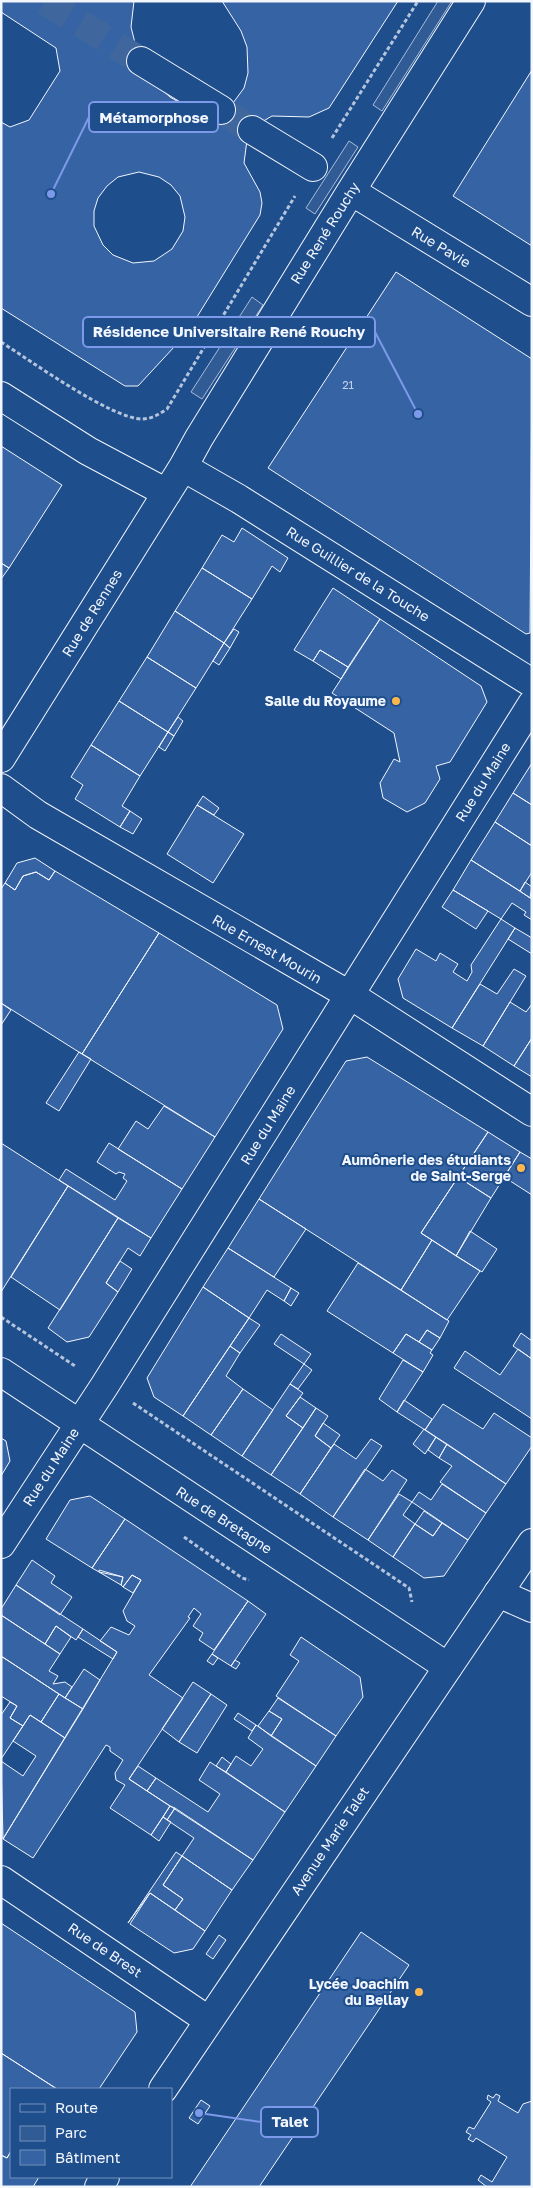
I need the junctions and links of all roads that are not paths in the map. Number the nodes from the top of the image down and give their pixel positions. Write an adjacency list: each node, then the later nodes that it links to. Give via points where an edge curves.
1 (471, 1): 6 (street, Rue René Rouchy)
2 (141, 60): 3 (street)
3 (221, 110)
4 (252, 130): 5 (street)
5 (313, 168)
6 (351, 191): 7 (street, Rue Pavie); 9 (street, Rue René Rouchy)
7 (532, 302)
8 (1, 396): 10 (street, via 88,451)
9 (183, 467): 10 (street, Rue de Rennes); 11 (street, Rue Guillier de la Touche)
10 (167, 493): 13 (street, Rue de Rennes)
11 (532, 683)
12 (532, 704): 15 (street, Rue du Maine)
13 (1, 758)
14 (1, 788): 15 (street, Rue Ernest Mourin, via 38,815)
15 (348, 996): 16 (street, Rue Ernest Mourin); 18 (street, Rue du Maine)
16 (532, 1112)
17 (1, 1372): 18 (street, Rue de Bretagne)
18 (79, 1425): 20 (street, Rue du Maine); 23 (street, Rue de Bretagne)
19 (532, 1543): 21 (street, Avenue Marie Talet)
20 (1, 1544)
21 (498, 1593): 22 (street); 23 (street, Avenue Marie Talet)
22 (532, 1608)
23 (448, 1667): 25 (street, Avenue Marie Talet)
24 (1, 1880): 25 (street, Rue de Brest)
25 (208, 2020): 26 (street, Avenue Marie Talet)
26 (164, 2088)

